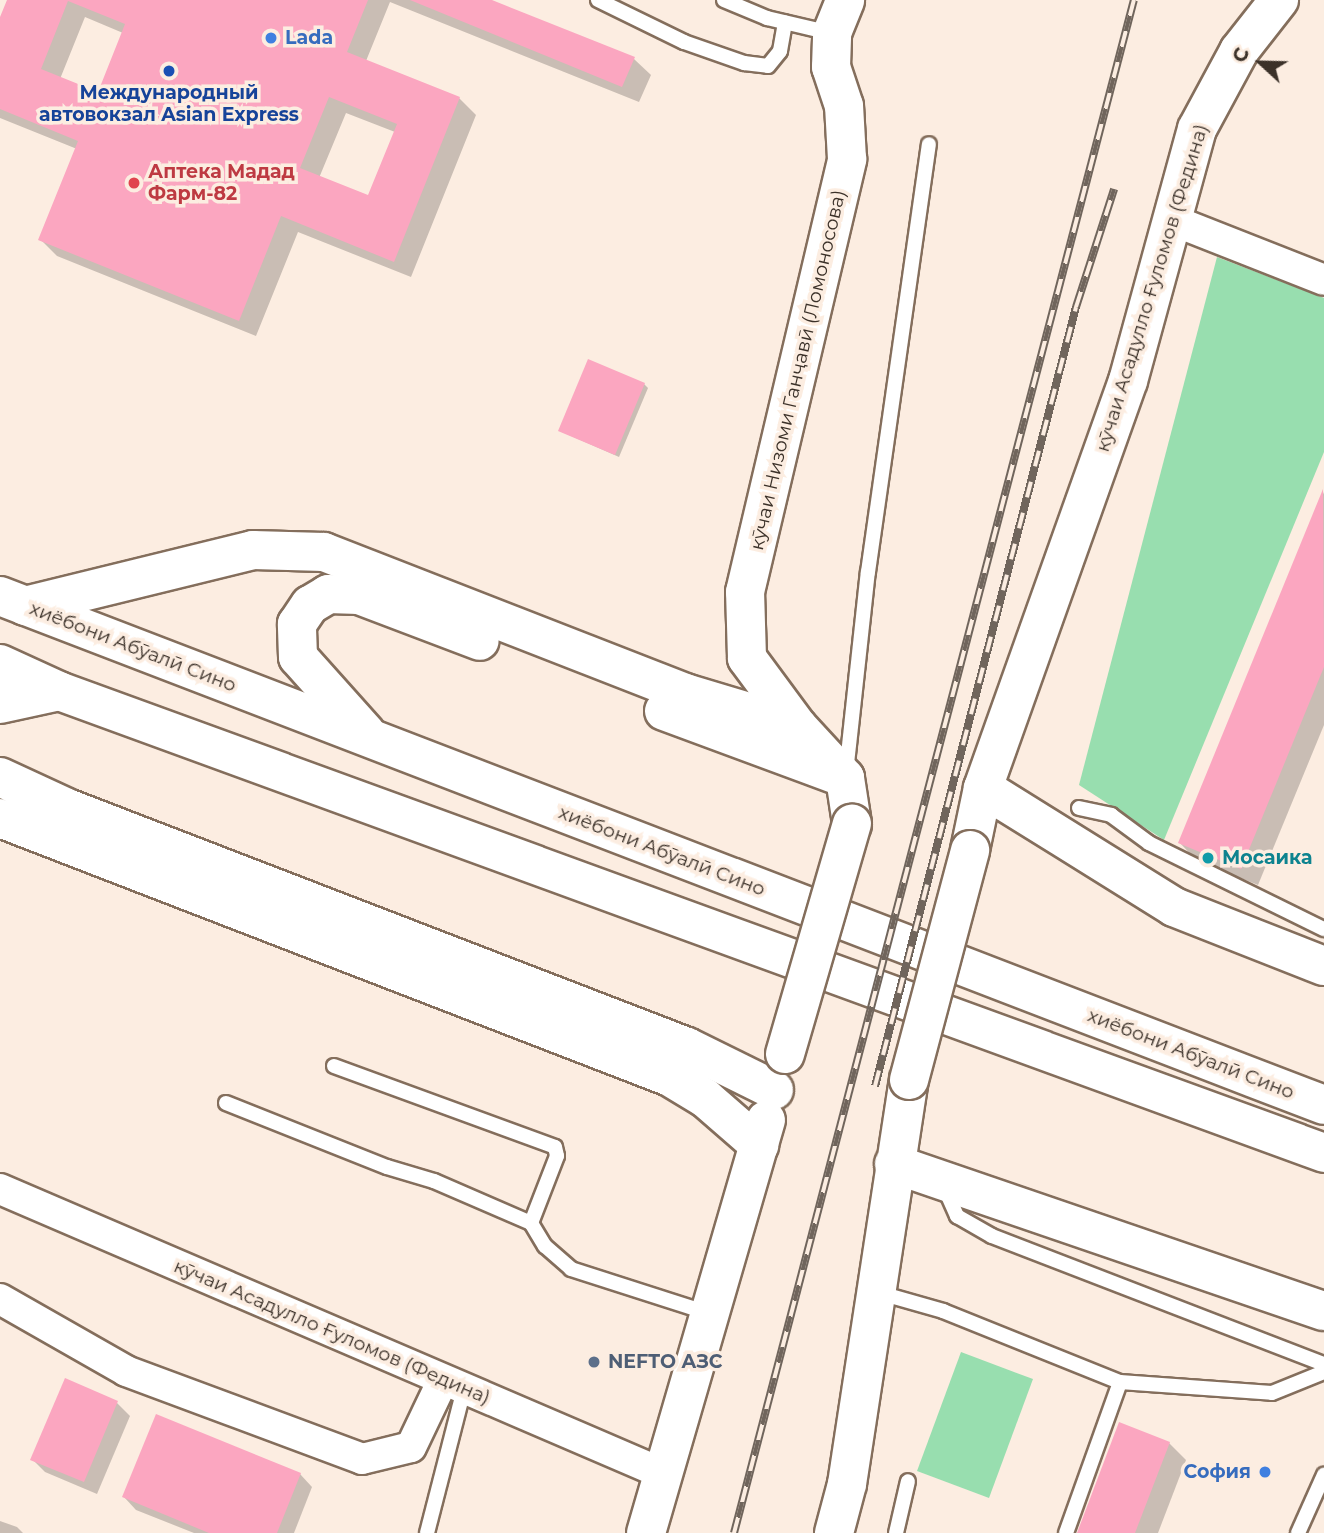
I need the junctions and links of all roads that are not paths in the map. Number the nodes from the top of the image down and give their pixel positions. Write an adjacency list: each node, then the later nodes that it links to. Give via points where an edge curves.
1 (598, 0): 5 (lane, via 684,42 744,63 768,66 780,51)
2 (724, 0): 5 (lane)
3 (1279, 0): 7 (main road, кӯчаи Асадулло Ғуломов (Федина), via 1239,51 1197,129)
4 (839, 17): 5 (lane); 10 (main road, кӯчаи Низоми Ганҷавӣ (Ломоносова), via 831,67 844,106 847,159 745,592)
5 (785, 22)
6 (929, 144): 18 (lane, via 868,572)
7 (1172, 220): 8 (street); 19 (main road, кӯчаи Асадулло Ғуломов (Федина), via 1128,381)
8 (1324, 281)
9 (12, 601): 13 (main road, via 253,550 324,552); 16 (main road, хиёбони Абӯалӣ Сино)
10 (747, 658): 13 (main road); 15 (main road)
11 (0, 664): 12 (main road)
12 (59, 691): 14 (main road); 29 (main road)
13 (685, 693): 15 (main road)
14 (0, 704)
15 (798, 727): 18 (main road)
16 (373, 740): 18 (main road, via 298,657 297,624 310,605 328,594 359,595); 27 (main road, хиёбони Абӯалӣ Сино)
17 (0, 777): 25 (main road, via 41,797 687,1047)
18 (845, 778): 25 (main road, bridge, via 852,824)
19 (983, 788): 23 (main road, via 1174,907); 30 (main road, кӯчаи Асадулло Ғуломов (Федина), bridge, via 909,1080)
20 (1079, 808): 22 (lane, via 1111,815 1149,843)
21 (0, 818): 28 (main road, via 670,1077 705,1098)
22 (1324, 929)
23 (1324, 966)
24 (334, 1066): 33 (lane, via 555,1147 557,1156)
25 (774, 1090): 28 (main road)
26 (226, 1103): 33 (lane, via 434,1181)
27 (1324, 1105)
28 (759, 1145): 37 (main road)
29 (1324, 1153)
30 (894, 1164): 31 (main road); 34 (main road)
31 (941, 1180): 36 (main road); 38 (lane, via 957,1216 992,1236)
32 (0, 1189): 41 (street, кӯчаи Асадулло Ғуломов (Федина))
33 (531, 1223): 37 (lane, via 545,1246 571,1269)
34 (875, 1292): 40 (lane, via 943,1311); 47 (main road, via 846,1484)
35 (0, 1299): 41 (street, via 126,1371 362,1459 411,1447)
36 (1324, 1311)
37 (709, 1313): 42 (main road)
38 (1324, 1364)
39 (1324, 1373): 40 (lane, via 1272,1393)
40 (1121, 1382): 49 (lane)
41 (454, 1385): 42 (street, кӯчаи Асадулло Ғуломов (Федина)); 45 (lane)
42 (664, 1474): 46 (main road)
43 (1324, 1475): 50 (lane)
44 (908, 1480): 48 (lane)
45 (427, 1533)
46 (646, 1533)
47 (834, 1533)
48 (896, 1533)
49 (1066, 1533)
50 (1298, 1533)

